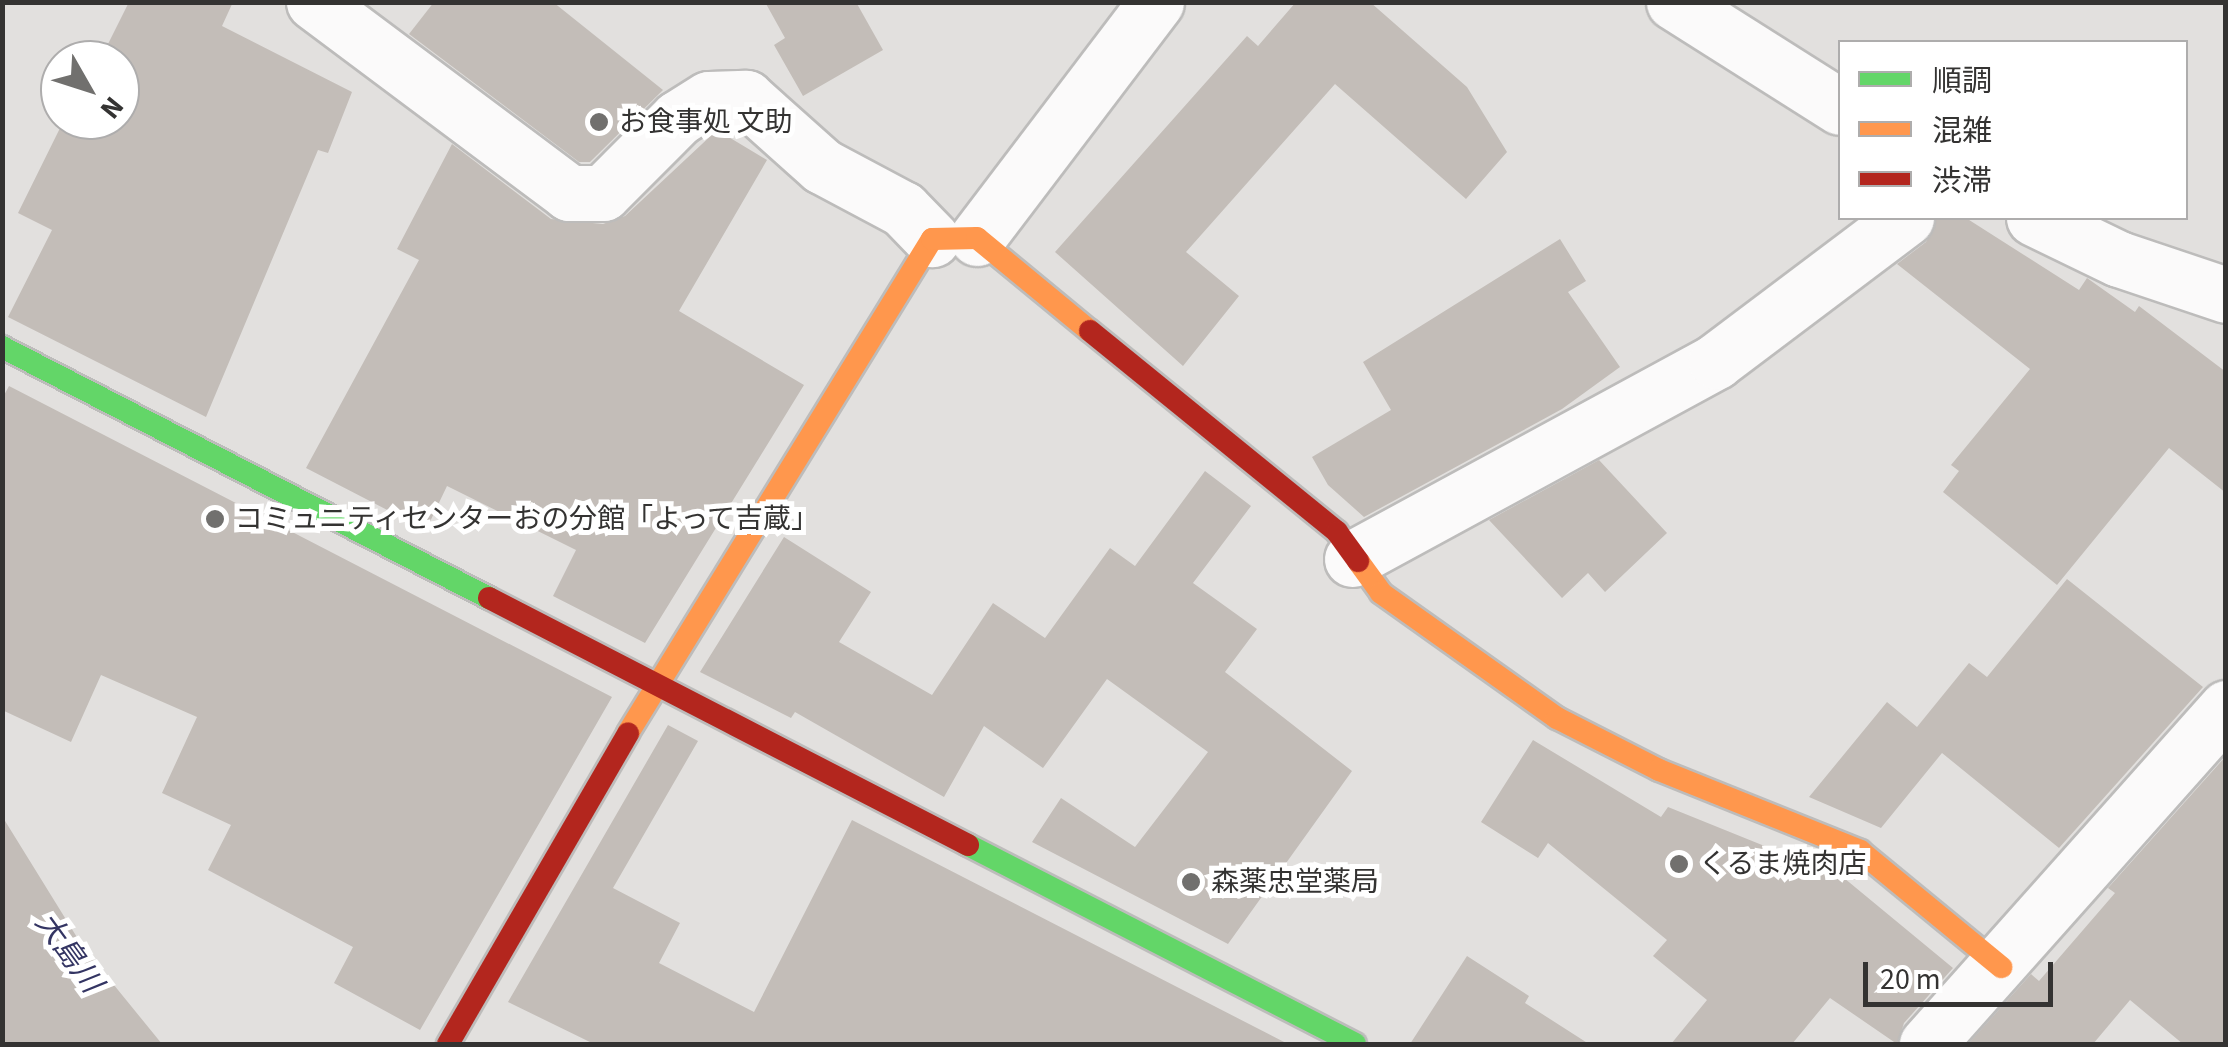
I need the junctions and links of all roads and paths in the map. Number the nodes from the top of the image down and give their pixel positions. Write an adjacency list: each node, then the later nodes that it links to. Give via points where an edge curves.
1 (314, 2): 7 (street, via 569,193 603,193 678,118 709,99 746,98 822,166)
2 (1156, 2): 7 (street)
3 (1674, 2): 4 (street)
4 (1838, 106)
5 (1903, 220): 10 (street, via 1716,362)
6 (2038, 220): 8 (street, via 2119,259)
7 (954, 239): 10 (street, via 1337,532); 11 (street)
8 (2226, 295)
9 (2, 347): 11 (street)
10 (1352, 560): 13 (street, via 1439,638 1558,718 1660,770 1860,850)
11 (657, 682): 14 (street); 15 (street)
12 (2226, 708): 13 (street)
13 (2001, 967): 16 (street)
14 (448, 1044)
15 (1355, 1044)
16 (1928, 1044)

